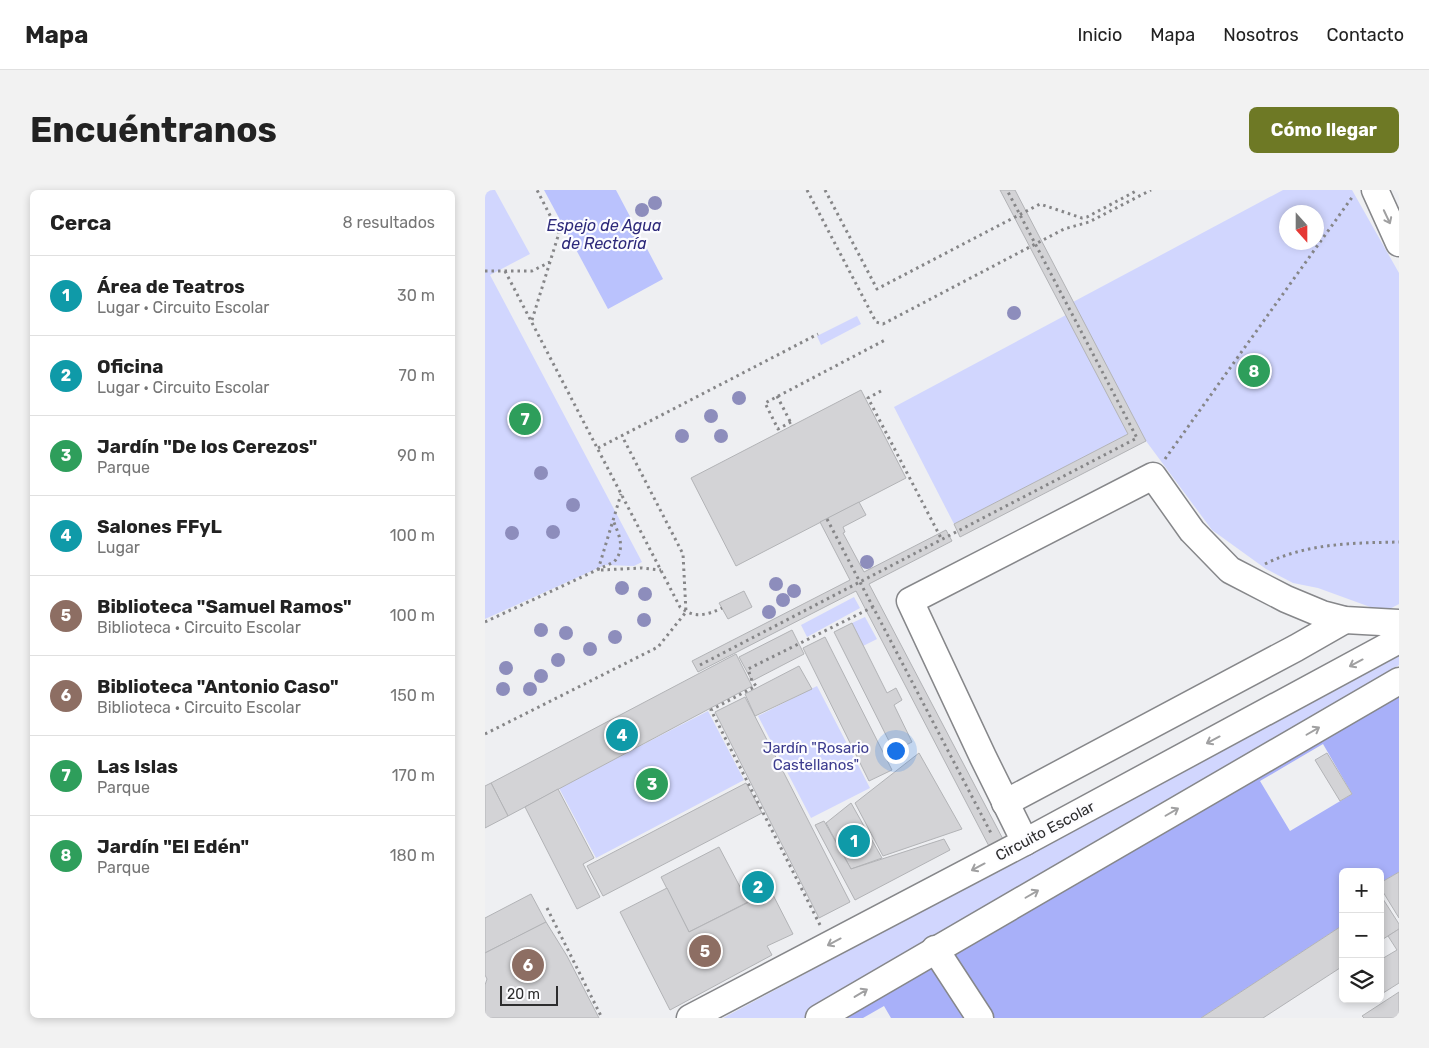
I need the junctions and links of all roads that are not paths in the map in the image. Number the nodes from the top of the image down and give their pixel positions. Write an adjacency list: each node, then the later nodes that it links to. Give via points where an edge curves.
1 (1375, 190): 2 (street, one-way to 2)
2 (1399, 243)
3 (1345, 620): 4 (street); 7 (street); 7 (street, via 1286,600 1230,570 1192,531 1153,476 910,601)
4 (1399, 623)
5 (1399, 640): 8 (street, Circuito Escolar, one-way to 8)
6 (1399, 681): 9 (street, one-way to 6)
7 (1005, 803): 8 (street)
8 (1025, 842): 10 (street, Circuito Escolar, one-way to 10)
9 (935, 949): 11 (street, one-way to 9); 12 (street)
10 (690, 1018)
11 (819, 1018)
12 (981, 1018)

